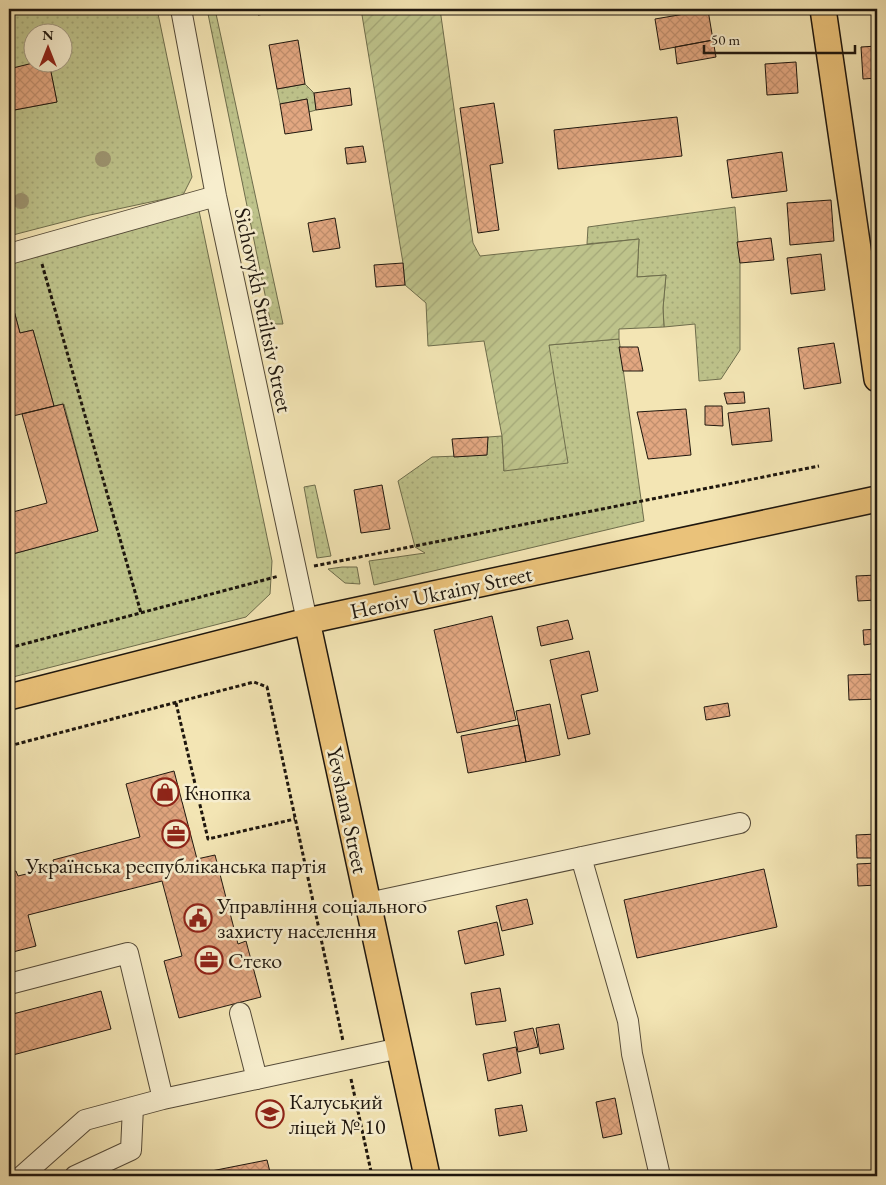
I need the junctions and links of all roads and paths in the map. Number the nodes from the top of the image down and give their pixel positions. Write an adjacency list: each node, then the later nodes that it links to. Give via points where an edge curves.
1 (181, 9): 3 (street, Sichovykh Striltsiv Street)
2 (823, 9): 6 (main road)
3 (216, 196): 4 (street); 10 (street, Sichovykh Striltsiv Street)
4 (37, 246): 5 (street); 11 (path)
5 (9, 254)
6 (875, 343): 7 (main road)
7 (877, 380)
8 (819, 466): 10 (path, via 327,562)
9 (877, 499): 12 (main road, Heroiv Ukrainy Street)
10 (296, 571): 11 (path); 12 (street, Sichovykh Striltsiv Street)
11 (141, 613): 13 (path)
12 (307, 621): 14 (main road, Heroiv Ukrainy Street); 20 (main road, Yevshana Street)
13 (9, 648)
14 (9, 698)
15 (176, 703): 16 (path); 17 (path, via 208,839); 17 (path, via 254,682 267,687)
16 (9, 746)
17 (295, 819): 24 (path)
18 (740, 823): 19 (street)
19 (581, 857): 20 (street); 32 (street, via 628,1021 632,1054)
20 (368, 902): 23 (main road, Yevshana Street)
21 (9, 984): 26 (street, via 128,953)
22 (240, 1013): 25 (street)
23 (400, 1048): 24 (street); 31 (main road, Yevshana Street)
24 (347, 1059): 25 (street); 30 (path)
25 (257, 1079): 26 (street)
26 (163, 1099): 27 (street)
27 (133, 1107): 28 (street, via 85,1120); 29 (street, via 131,1150)
28 (22, 1176)
29 (75, 1176)
30 (372, 1176)
31 (427, 1176)
32 (660, 1176)

